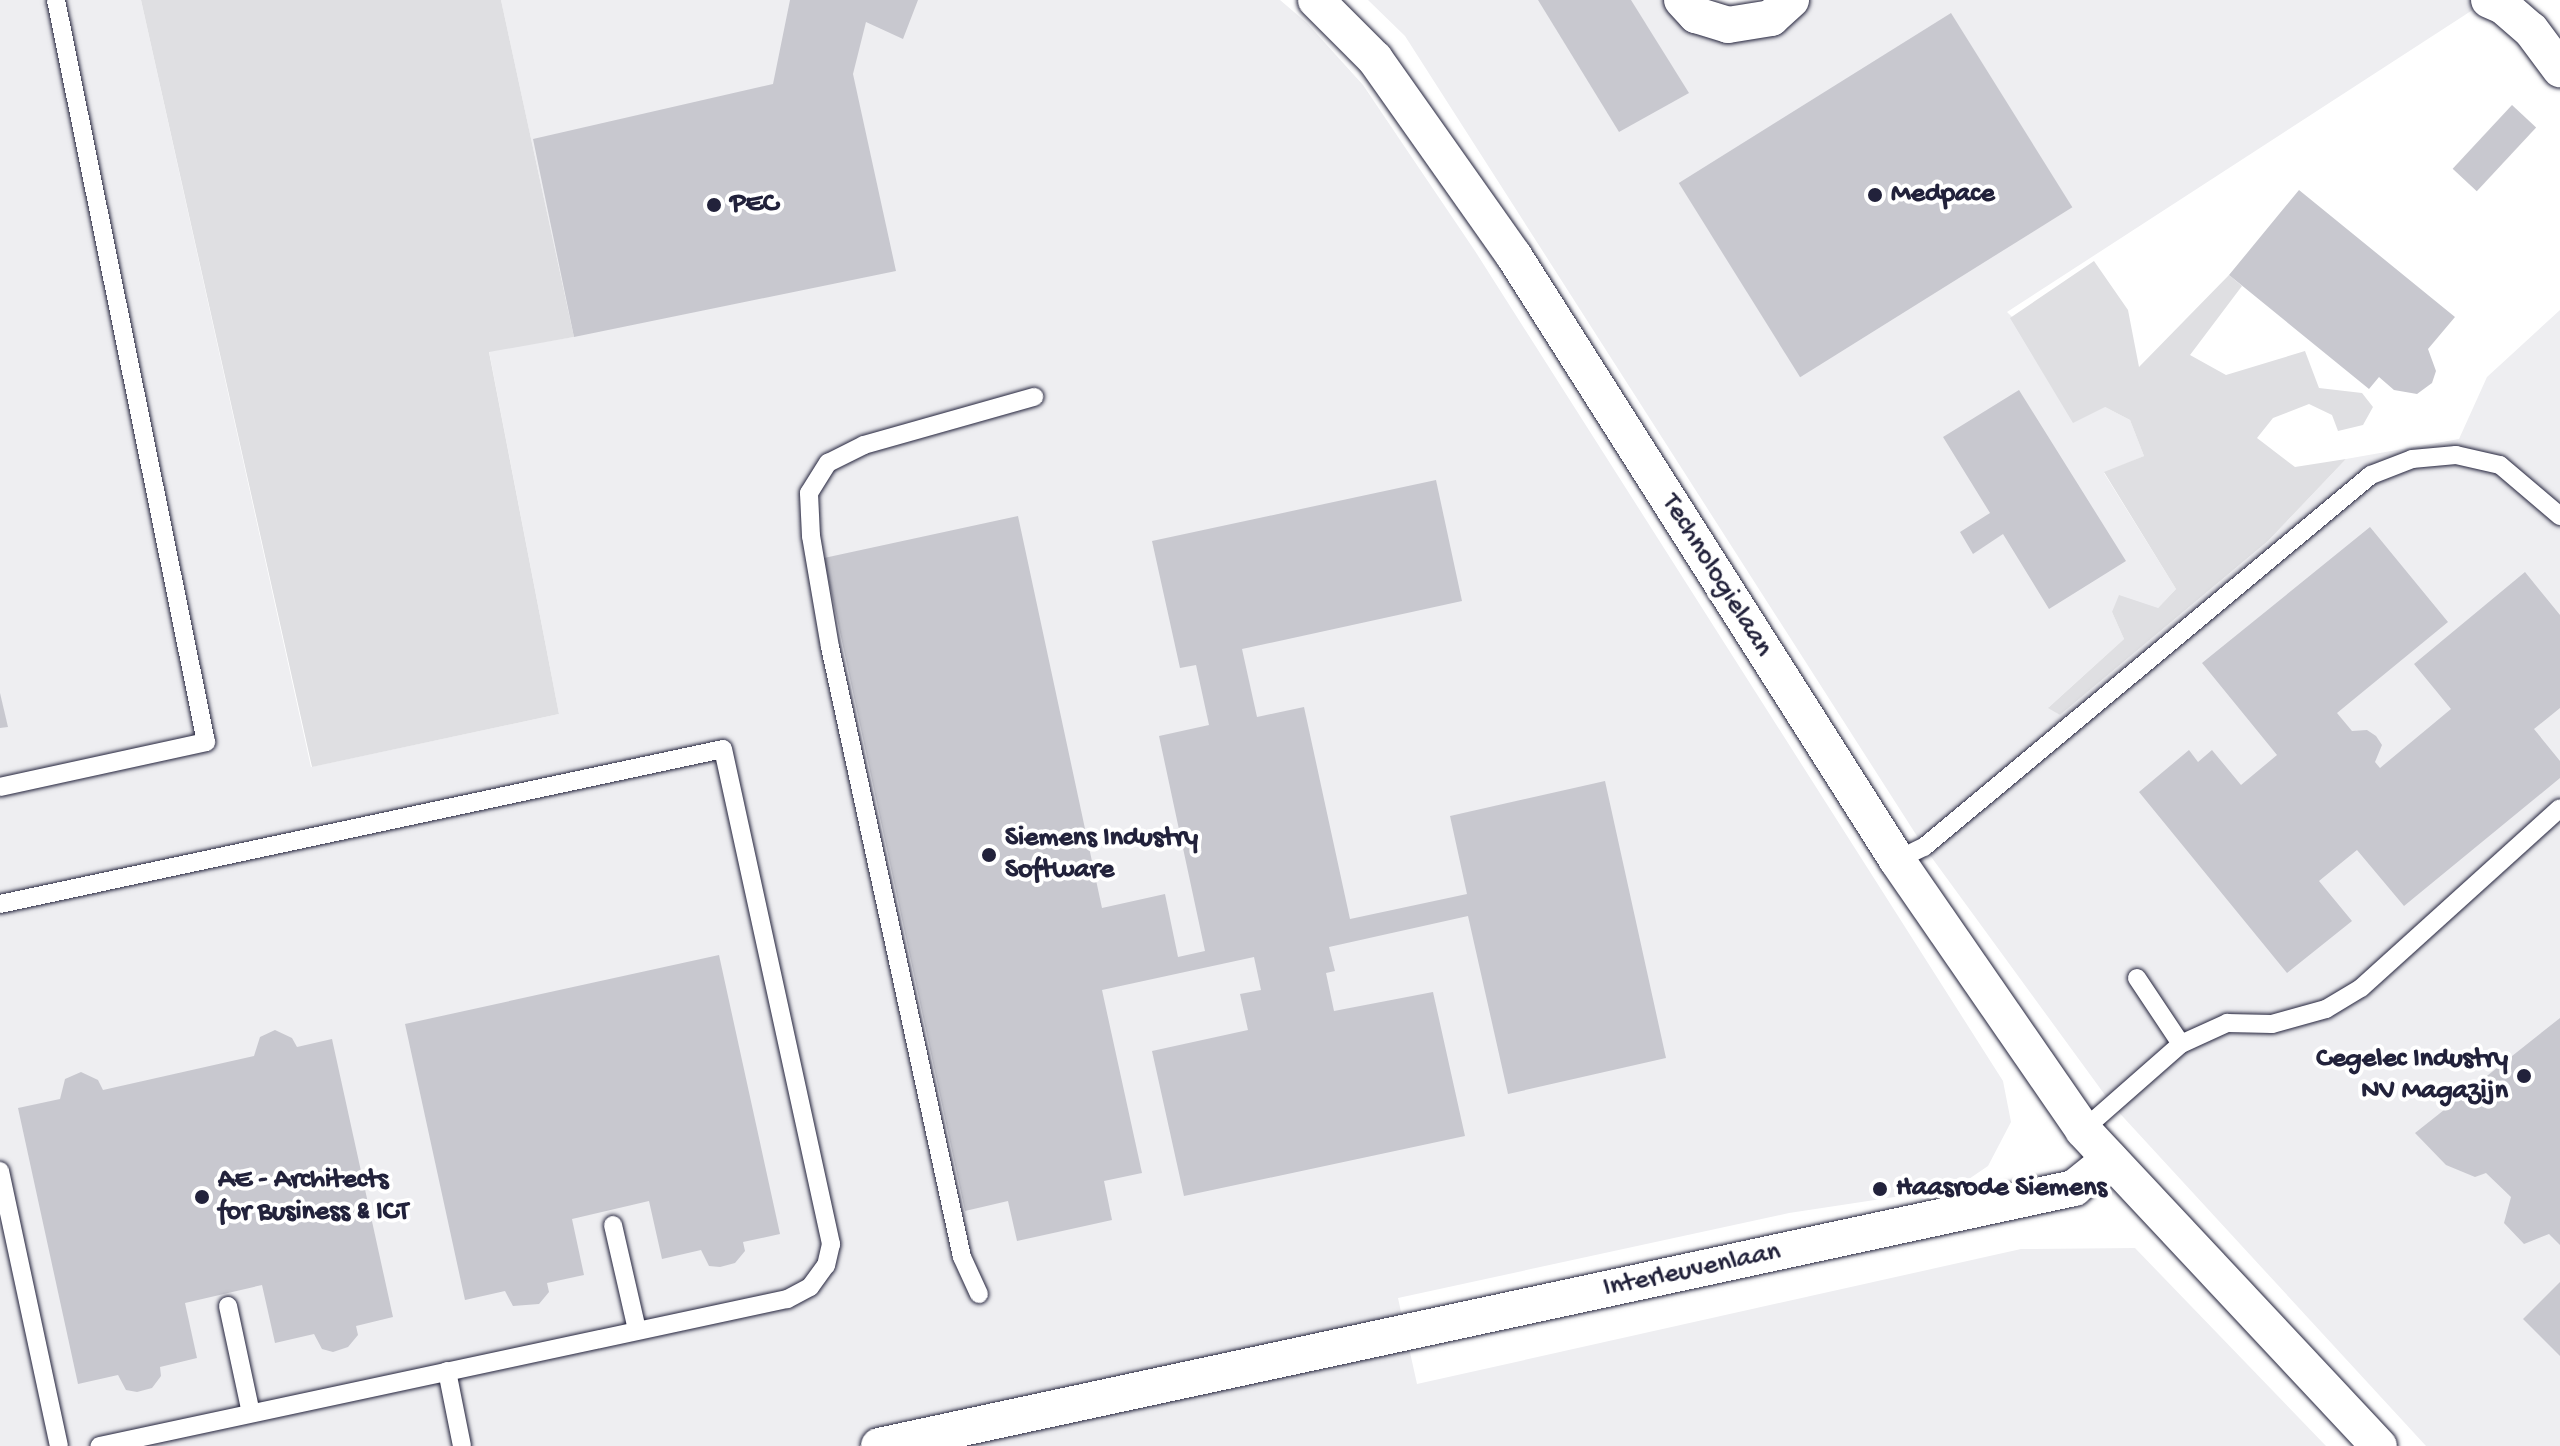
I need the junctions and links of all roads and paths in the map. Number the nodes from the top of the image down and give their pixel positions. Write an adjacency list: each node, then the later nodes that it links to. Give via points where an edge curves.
1 (56, 0): 9 (lane, via 206,742)
2 (1316, 0): 11 (street, Technologielaan, via 1375,59 1514,256)
3 (1682, 0): 4 (street, via 1696,15 1728,25 1771,18)
4 (1791, 0)
5 (2489, 0): 6 (street, via 2531,30)
6 (2560, 69)
7 (1034, 397): 19 (lane, via 864,445 828,463 809,493 830,647 962,1257)
8 (2560, 516): 11 (lane, via 2500,465 2456,455 2412,459 2371,475 1935,838)
9 (0, 787)
10 (2560, 808): 14 (lane, via 2361,988 2326,1009 2272,1024 2227,1023)
11 (1897, 860): 15 (street, Technologielaan)
12 (0, 904): 21 (lane, via 723,749 831,1244 826,1265 810,1287 787,1299)
13 (2137, 978): 14 (lane)
14 (2181, 1044): 15 (lane)
15 (2083, 1130): 16 (street, Technologielaan)
16 (2110, 1159): 27 (street, Interleuvenlaan, via 2074,1188); 28 (street)
17 (0, 1171): 24 (lane)
18 (613, 1225): 21 (lane)
19 (979, 1294)
20 (228, 1306): 23 (lane)
21 (637, 1330): 22 (lane)
22 (447, 1371): 23 (lane); 26 (lane)
23 (251, 1413): 25 (lane)
24 (59, 1446)
25 (100, 1446)
26 (462, 1446)
27 (879, 1446)
28 (2379, 1446)

